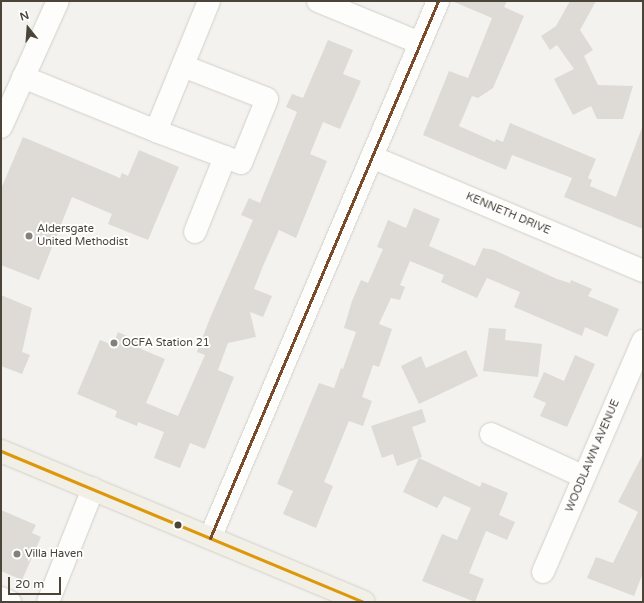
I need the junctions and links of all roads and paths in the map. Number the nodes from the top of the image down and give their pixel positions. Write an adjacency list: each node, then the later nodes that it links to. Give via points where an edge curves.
1 (58, 1): 7 (street)
2 (209, 1): 6 (street)
3 (318, 1): 5 (street)
4 (438, 1): 5 (street)
5 (420, 43): 11 (street)
6 (183, 66): 9 (street); 10 (street, via 267,99 241,163)
7 (23, 77): 8 (street); 9 (street)
8 (1, 127)
9 (156, 131): 10 (street)
10 (225, 157): 12 (street)
11 (372, 157): 13 (street, KENNETH DRIVE); 19 (street)
12 (195, 232)
13 (643, 271)
14 (643, 341): 17 (street, WOODLAWN AVENUE)
15 (491, 434): 17 (street)
16 (1, 451): 18 (main road)
17 (584, 477): 20 (street, WOODLAWN AVENUE)
18 (93, 489): 19 (main road); 23 (street)
19 (210, 538): 24 (main road)
20 (543, 572)
21 (1, 598): 22 (street)
22 (10, 602)
23 (48, 602)
24 (364, 602)

